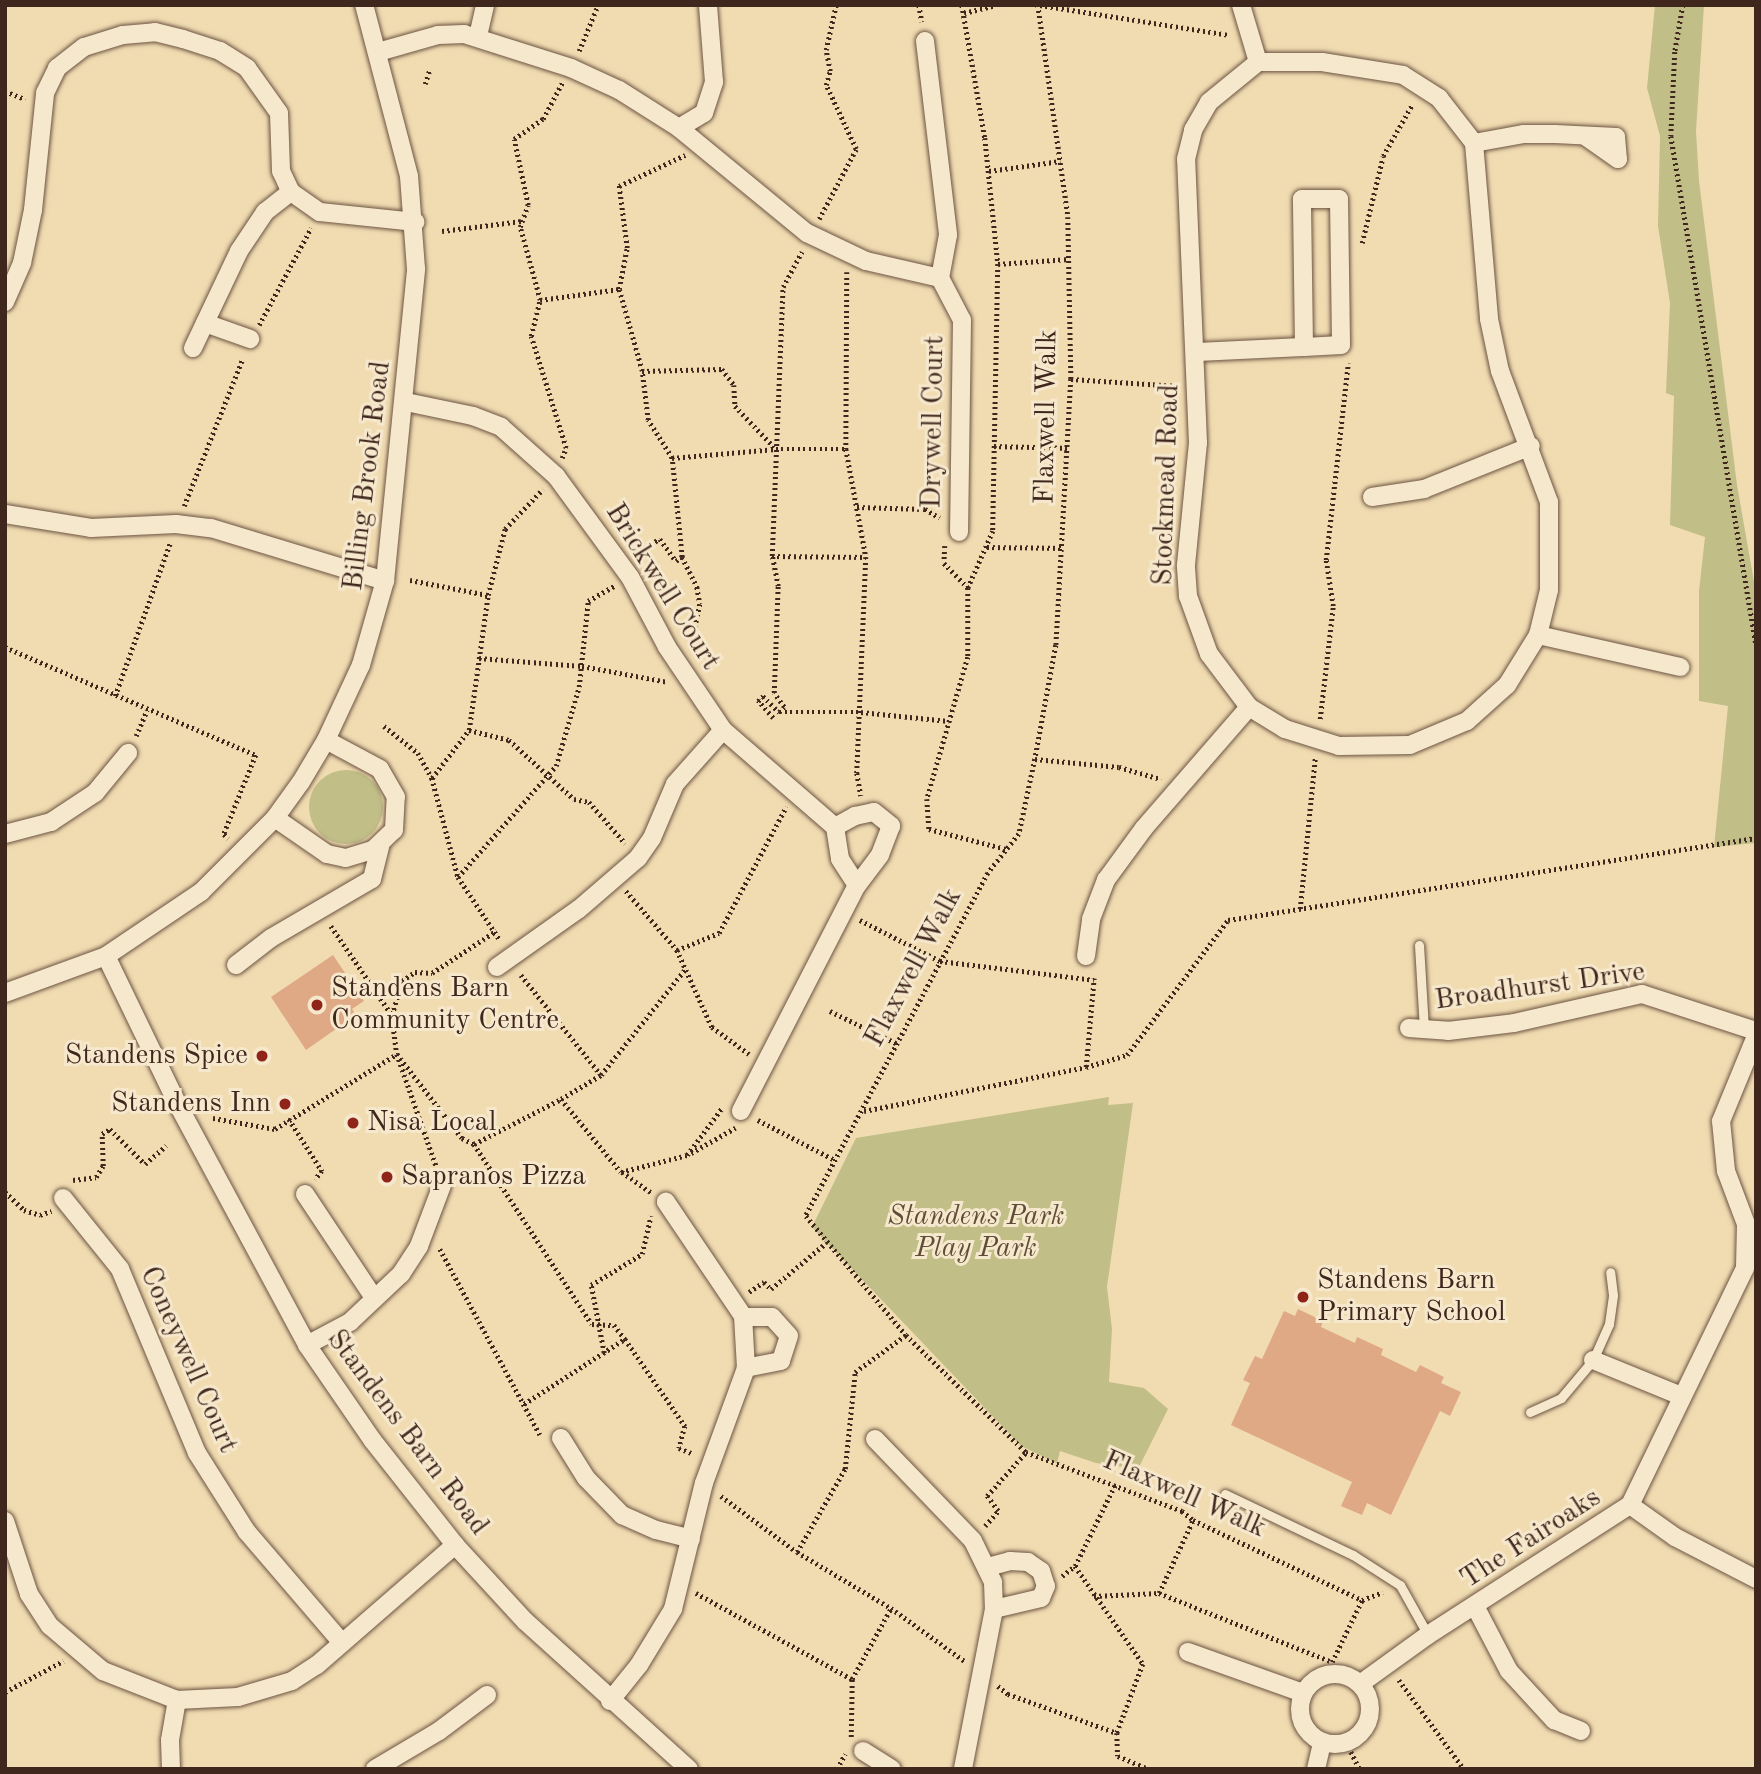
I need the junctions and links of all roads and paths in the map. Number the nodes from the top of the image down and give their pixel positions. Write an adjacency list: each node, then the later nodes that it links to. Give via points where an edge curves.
1 (364, 5): 14 (street, Billing Brook Road)
2 (485, 5): 11 (street)
3 (598, 5): 16 (path)
4 (708, 5): 20 (street, via 714,82 704,113)
5 (836, 5): 31 (path, via 826,50 830,71 826,85 856,149)
6 (995, 5): 10 (path)
7 (1039, 5): 12 (path); 24 (path, Flaxwell Walk)
8 (1241, 5): 12 (street)
9 (1683, 5): 76 (path, via 1675,52 1671,136)
10 (964, 13)
11 (478, 36): 14 (street, via 438,35); 16 (street)
12 (1252, 38): 15 (street)
13 (925, 41): 36 (street, via 948,235)
14 (378, 52): 29 (street, Billing Brook Road, via 409,176)
15 (1258, 62): 19 (street, via 1379,68); 44 (street, Stockmead Road, via 1209,102 1193,130 1186,159 1187,256)
16 (570, 68): 20 (street, via 619,90); 28 (path, via 543,119 514,139 528,205)
17 (430, 69): 18 (path)
18 (425, 84)
19 (1423, 85): 22 (street, via 1454,114); 32 (path, via 1383,156)
20 (679, 128): 23 (street)
21 (1585, 136): 22 (street, via 1524,134)
22 (1474, 142): 51 (street, Stockmead Road, via 1489,319 1500,371)
23 (702, 148): 31 (street); 37 (path, via 619,186 627,248)
24 (1060, 161): 25 (path); 34 (path, Flaxwell Walk)
25 (989, 171)
26 (291, 192): 27 (street); 39 (street, via 281,171 279,113 247,68 220,51 155,32 84,47 57,68 45,93 33,210 22,263); 40 (street, via 265,212 239,251)
27 (320, 212): 29 (street); 41 (path)
28 (522, 221): 30 (path); 38 (path)
29 (415, 222): 49 (street, Billing Brook Road)
30 (442, 231)
31 (811, 235): 33 (street); 53 (path, via 783,287)
32 (1362, 247)
33 (847, 253): 36 (street); 54 (path)
34 (1069, 259): 35 (path); 47 (path, Flaxwell Walk)
35 (998, 264)
36 (940, 278): 62 (street, Drywell Court, via 962,320)
37 (619, 289): 38 (path); 46 (path)
38 (540, 300): 56 (path, via 531,336 566,448)
39 (5, 302)
40 (205, 323): 41 (street); 43 (street)
41 (250, 340): 61 (path)
42 (1304, 346): 42 (street, via 1302,199 1339,199 1341,345); 44 (street)
43 (193, 348)
44 (1196, 352): 48 (street, Stockmead Road)
45 (1349, 355): 93 (path, via 1326,559 1333,606)
46 (642, 371): 53 (path, via 722,369 734,385 735,406); 55 (path, via 648,420)
47 (1071, 379): 48 (path); 52 (path, Flaxwell Walk)
48 (1198, 387): 83 (street, Stockmead Road, via 1188,596 1209,654)
49 (406, 402): 56 (street, Brickwell Court, via 473,416 501,427); 71 (street, Billing Brook Road)
50 (994, 446): 52 (path)
51 (1531, 446): 57 (street, via 1424,489); 75 (street, Stockmead Road, via 1549,502 1552,545 1549,590)
52 (1070, 448): 65 (path, Flaxwell Walk)
53 (776, 449): 54 (path); 55 (path); 66 (path)
54 (846, 449): 58 (path)
55 (672, 458): 67 (path)
56 (556, 476): 69 (street, Brickwell Court); 73 (path, via 505,528)
57 (1372, 497)
58 (857, 507): 60 (path, via 925,509); 68 (path)
59 (5, 513): 61 (street, via 91,527)
60 (943, 521)
61 (176, 524): 71 (street, via 260,541); 82 (path)
62 (952, 532): 72 (path, via 944,563)
63 (650, 544): 67 (path, via 660,539 676,561)
64 (987, 547): 65 (path)
65 (1064, 548): 95 (path, Flaxwell Walk, via 1056,645)
66 (772, 556): 68 (path); 85 (path, via 778,586 775,692 784,707)
67 (682, 557): 74 (path, via 697,587 700,604)
68 (866, 557): 86 (path)
69 (630, 577): 79 (path, via 588,601); 81 (street, Brickwell Court)
70 (410, 580): 73 (path)
71 (385, 581): 92 (street, Billing Brook Road, via 361,666)
72 (968, 588)
73 (488, 595): 78 (path)
74 (695, 627)
75 (1538, 635): 80 (street); 93 (street, Stockmead Road, via 1507,685 1467,721 1409,745 1339,746)
76 (1756, 644)
77 (5, 647): 82 (path)
78 (480, 658): 79 (path); 90 (path)
79 (582, 666): 81 (path, via 660,684); 97 (path, via 556,766)
80 (1680, 667)
81 (686, 677): 91 (street, Brickwell Court)
82 (116, 696): 84 (path)
83 (1249, 708): 93 (street, Stockmead Road); 98 (street)
84 (147, 710): 94 (path); 106 (path, via 256,755 224,834)
85 (779, 712): 86 (path); 87 (path, via 763,696 758,701)
86 (861, 712): 88 (path); 100 (path, via 857,773)
87 (773, 718)
88 (949, 720)
89 (384, 726): 96 (path, via 418,753)
90 (469, 730): 96 (path); 97 (path, via 509,740)
91 (723, 730): 99 (street, Brickwell Court); 109 (street, via 681,775)
92 (326, 740): 101 (street, Billing Brook Road); 107 (street, via 367,759 390,783 397,820)
93 (1317, 741): 113 (path)
94 (128, 753): 104 (street, via 95,793 51,822)
95 (1035, 759): 98 (path, via 1119,767); 108 (path, Flaxwell Walk, via 1018,834)
96 (432, 778): 110 (path)
97 (548, 778): 109 (path, via 574,799 589,802); 110 (path)
98 (1181, 785): 120 (street, via 1106,880 1091,919)
99 (795, 791): 102 (street, Brickwell Court); 118 (path, via 719,933)
100 (864, 814): 102 (street); 112 (street, via 874,813 891,827 880,855)
101 (275, 818): 107 (street, via 336,857 355,858); 119 (street, Billing Brook Road, via 201,892)
102 (835, 827): 112 (street, via 840,859)
103 (929, 829): 108 (path)
104 (5, 834)
105 (1756, 838): 113 (path)
106 (234, 843)
107 (380, 846): 114 (street, via 372,879)
108 (1006, 849): 121 (path, Flaxwell Walk)
109 (638, 858): 111 (street)
110 (458, 877): 116 (path)
111 (617, 880): 118 (path); 122 (street)
112 (857, 885): 115 (street)
113 (1300, 909): 134 (path, via 1228,920 1127,1055)
114 (321, 911): 123 (street, via 271,938); 128 (path)
115 (844, 912): 121 (path); 138 (street)
116 (496, 931): 122 (path); 128 (path, via 432,973 415,972 402,981)
117 (1419, 945): 129 (lane)
118 (677, 950): 124 (path)
119 (106, 956): 126 (street, Billing Brook Road); 160 (street, Standens Barn Road, via 178,1105)
120 (1086, 956): 125 (path)
121 (940, 961): 125 (path); 131 (path, Flaxwell Walk)
122 (503, 963): 135 (path)
123 (236, 965)
124 (686, 968): 133 (path, via 712,1027 746,1050); 135 (path)
125 (1094, 980): 134 (path)
126 (5, 993)
127 (830, 1011): 131 (path)
128 (392, 1015): 132 (path)
129 (1417, 1029): 130 (street, Broadhurst Drive, via 1514,1023 1642,994)
130 (1756, 1034): 151 (street, The Fairoaks, via 1721,1121 1726,1171)
131 (898, 1044): 137 (path, Flaxwell Walk)
132 (397, 1054): 140 (path); 141 (path, via 462,1138); 146 (path)
133 (749, 1062)
134 (1086, 1068): 137 (path)
135 (601, 1075): 136 (path)
136 (561, 1099): 141 (path); 145 (path)
137 (863, 1111): 144 (path, Flaxwell Walk)
138 (747, 1115): 143 (path); 143 (path, via 726,1102); 144 (path)
139 (213, 1118): 140 (path, via 275,1129)
140 (289, 1119): 148 (path, via 322,1171)
141 (474, 1144): 157 (path, via 592,1324)
142 (166, 1146): 149 (path, via 145,1164 110,1129 102,1134 103,1166 96,1177 60,1182)
143 (687, 1155): 145 (path)
144 (835, 1160): 153 (path, Flaxwell Walk, via 806,1216)
145 (621, 1172): 150 (path)
146 (442, 1185): 152 (street)
147 (5, 1192): 149 (path, via 24,1210 40,1215 49,1214)
148 (305, 1194): 155 (street)
149 (63, 1198): 194 (street, Coneywell Court, via 120,1269 197,1453 247,1532)
150 (660, 1205): 156 (street); 157 (path, via 642,1254 591,1286)
151 (1751, 1223): 164 (street, The Fairoaks, via 1745,1268)
152 (427, 1225): 155 (street, via 401,1274); 165 (path)
153 (825, 1243): 156 (path, via 771,1289 764,1282); 158 (path, Flaxwell Walk)
154 (1610, 1272): 162 (lane, via 1609,1324)
155 (374, 1298): 160 (street, via 336,1333)
156 (738, 1310): 163 (street); 163 (street, via 772,1318 789,1336 780,1361)
157 (596, 1321): 159 (path, via 614,1325); 161 (path)
158 (906, 1335): 169 (path, Flaxwell Walk); 180 (path, via 855,1372 845,1469)
159 (625, 1339): 161 (path); 170 (path, via 685,1426 679,1448)
160 (307, 1345): 179 (street, Standens Barn Road, via 373,1441)
161 (604, 1353): 165 (path)
162 (1593, 1360): 164 (street); 166 (lane, via 1561,1398)
163 (746, 1368): 170 (street)
164 (1681, 1396): 174 (street, The Fairoaks)
165 (524, 1404): 167 (path, via 542,1438)
166 (1530, 1412)
167 (561, 1438): 177 (street, via 586,1478 622,1514)
168 (875, 1439): 178 (street)
169 (1026, 1452): 172 (path, Flaxwell Walk); 178 (path, via 988,1496 998,1511)
170 (712, 1460): 171 (street)
171 (704, 1483): 177 (street); 180 (path)
172 (1115, 1485): 175 (path, Flaxwell Walk, via 1182,1511); 181 (path)
173 (1225, 1494): 185 (lane, via 1353,1555)
174 (1630, 1505): 183 (street, via 1675,1537); 191 (street, The Fairoaks)
175 (1193, 1520): 187 (path); 189 (path, Flaxwell Walk)
176 (5, 1521): 196 (street, via 29,1594 50,1626)
177 (691, 1539): 184 (street)
178 (972, 1541): 182 (street)
179 (455, 1545): 194 (street); 205 (street, Standens Barn Road, via 525,1621)
180 (797, 1552): 190 (path)
181 (1075, 1566): 186 (path); 188 (path)
182 (988, 1567): 186 (street, via 1028,1562 1041,1571); 192 (street)
183 (1756, 1579)
184 (681, 1585): 199 (path); 205 (street, via 662,1632)
185 (1400, 1585): 189 (path); 193 (lane)
186 (1046, 1586): 192 (street, via 1041,1598)
187 (1159, 1593): 188 (path); 189 (path, via 1332,1662)
188 (1093, 1596): 207 (path, via 1143,1664)
189 (1362, 1600)
190 (891, 1608): 198 (path); 199 (path)
191 (1476, 1608): 193 (street, The Fairoaks); 206 (street, via 1509,1671 1554,1720)
192 (994, 1609): 198 (street)
193 (1428, 1635): 197 (street, The Fairoaks)
194 (342, 1643): 204 (street, via 317,1665 265,1693)
195 (1188, 1652): 202 (street)
196 (77, 1653): 201 (path); 204 (street, via 103,1671)
197 (1386, 1663): 200 (street, The Fairoaks); 220 (path)
198 (979, 1671): 207 (path, via 1008,1694); 216 (street)
199 (852, 1679): 214 (path, via 851,1745)
200 (1360, 1684): 202 (street, via 1346,1675 1330,1673 1314,1680); 209 (street, via 1370,1710 1367,1724)
201 (5, 1692)
202 (1303, 1693): 208 (street, via 1302,1721)
203 (486, 1695): 212 (street, via 439,1731)
204 (177, 1700): 211 (street, via 170,1740)
205 (610, 1701): 213 (street, Standens Barn Road)
206 (1581, 1731)
207 (1117, 1733): 217 (path, via 1118,1756)
208 (1322, 1742): 209 (street); 218 (street)
209 (1346, 1742): 219 (path)
210 (863, 1751): 215 (street)
211 (171, 1769)
212 (375, 1769)
213 (689, 1769)
214 (837, 1769)
215 (892, 1769)
216 (962, 1769)
217 (1149, 1769)
218 (1316, 1769)
219 (1360, 1769)
220 (1464, 1769)

